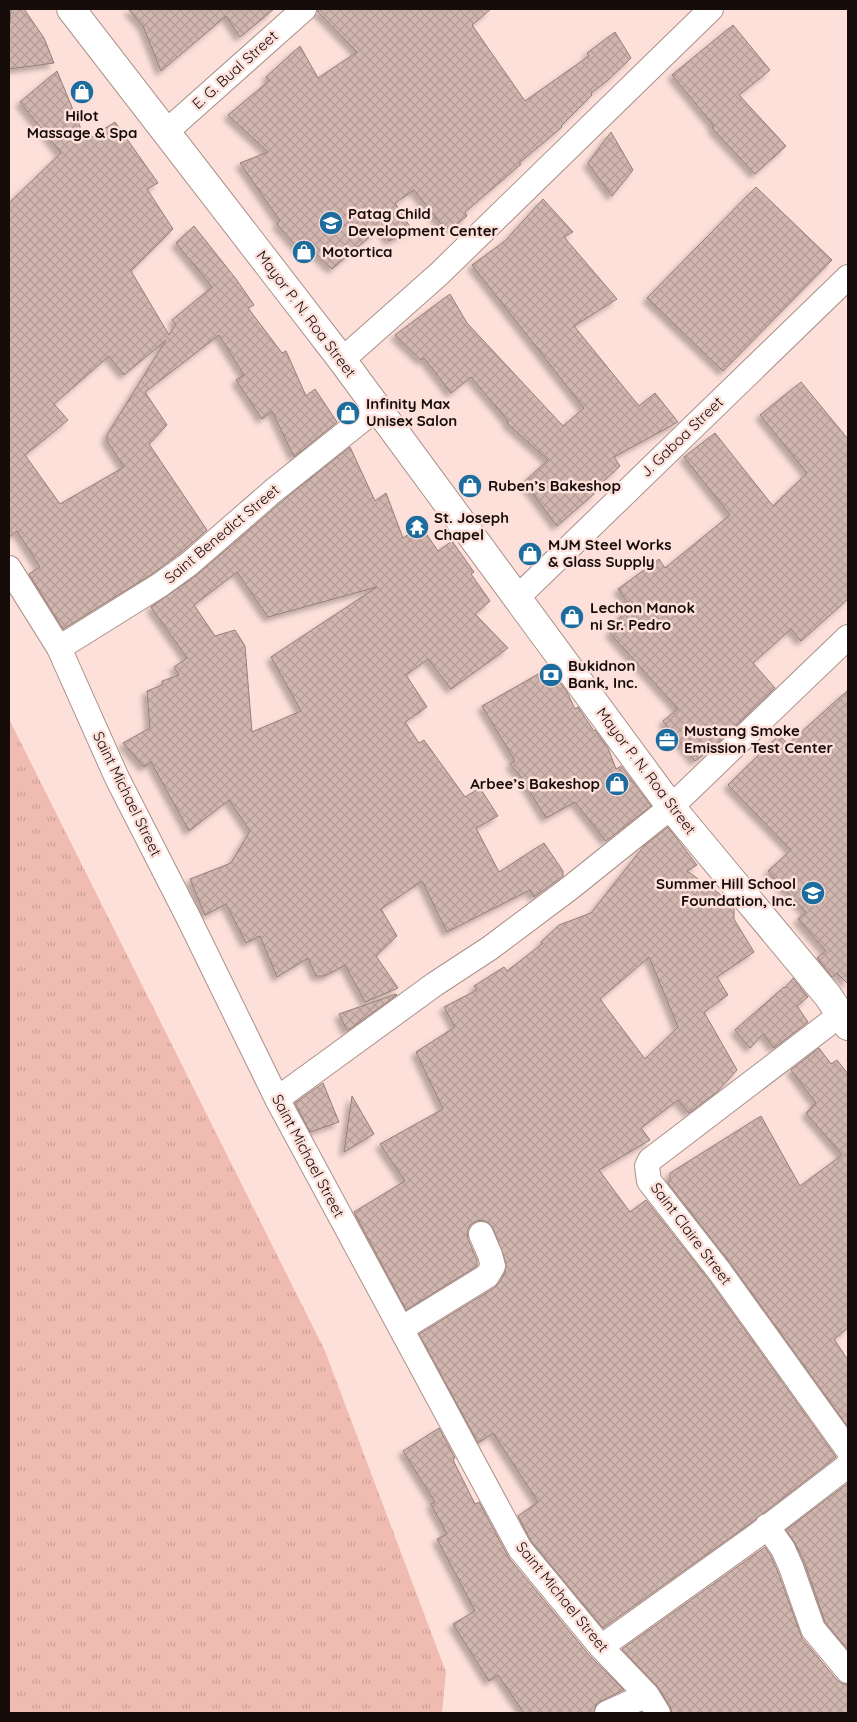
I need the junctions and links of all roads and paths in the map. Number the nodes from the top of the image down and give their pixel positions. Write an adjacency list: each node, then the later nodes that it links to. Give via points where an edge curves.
1 (71, 9): 4 (main road, Mayor P. N. Roa Street)
2 (304, 9): 4 (street, E. G. Bual Street)
3 (711, 9): 6 (street, via 439,274)
4 (166, 131): 6 (main road, Mayor P. N. Roa Street)
5 (848, 277): 9 (street, J. Gaboa Street)
6 (342, 360): 7 (main road, Mayor P. N. Roa Street)
7 (377, 408): 9 (main road, Mayor P. N. Roa Street); 11 (street, Saint Benedict Street, via 272,491 189,564)
8 (9, 568): 11 (street, Saint Michael Street)
9 (517, 598): 12 (main road, Mayor P. N. Roa Street)
10 (848, 637): 12 (street)
11 (59, 648): 14 (street, Saint Michael Street, via 117,778)
12 (671, 807): 13 (main road, Mayor P. N. Roa Street, via 828,996); 14 (street, via 490,948)
13 (844, 1020): 17 (street, Saint Claire Street, via 650,1160 647,1166 649,1181 720,1272)
14 (276, 1099): 16 (street, Saint Michael Street)
15 (481, 1234): 16 (street, via 493,1266 487,1276)
16 (401, 1329): 20 (street, Saint Michael Street, via 520,1549)
17 (848, 1450)
18 (848, 1464): 19 (street)
19 (767, 1526): 20 (street); 21 (street, via 783,1549 813,1629)
20 (601, 1647): 22 (street, Saint Michael Street)
21 (848, 1672)
22 (652, 1704): 23 (street)
23 (606, 1713)

